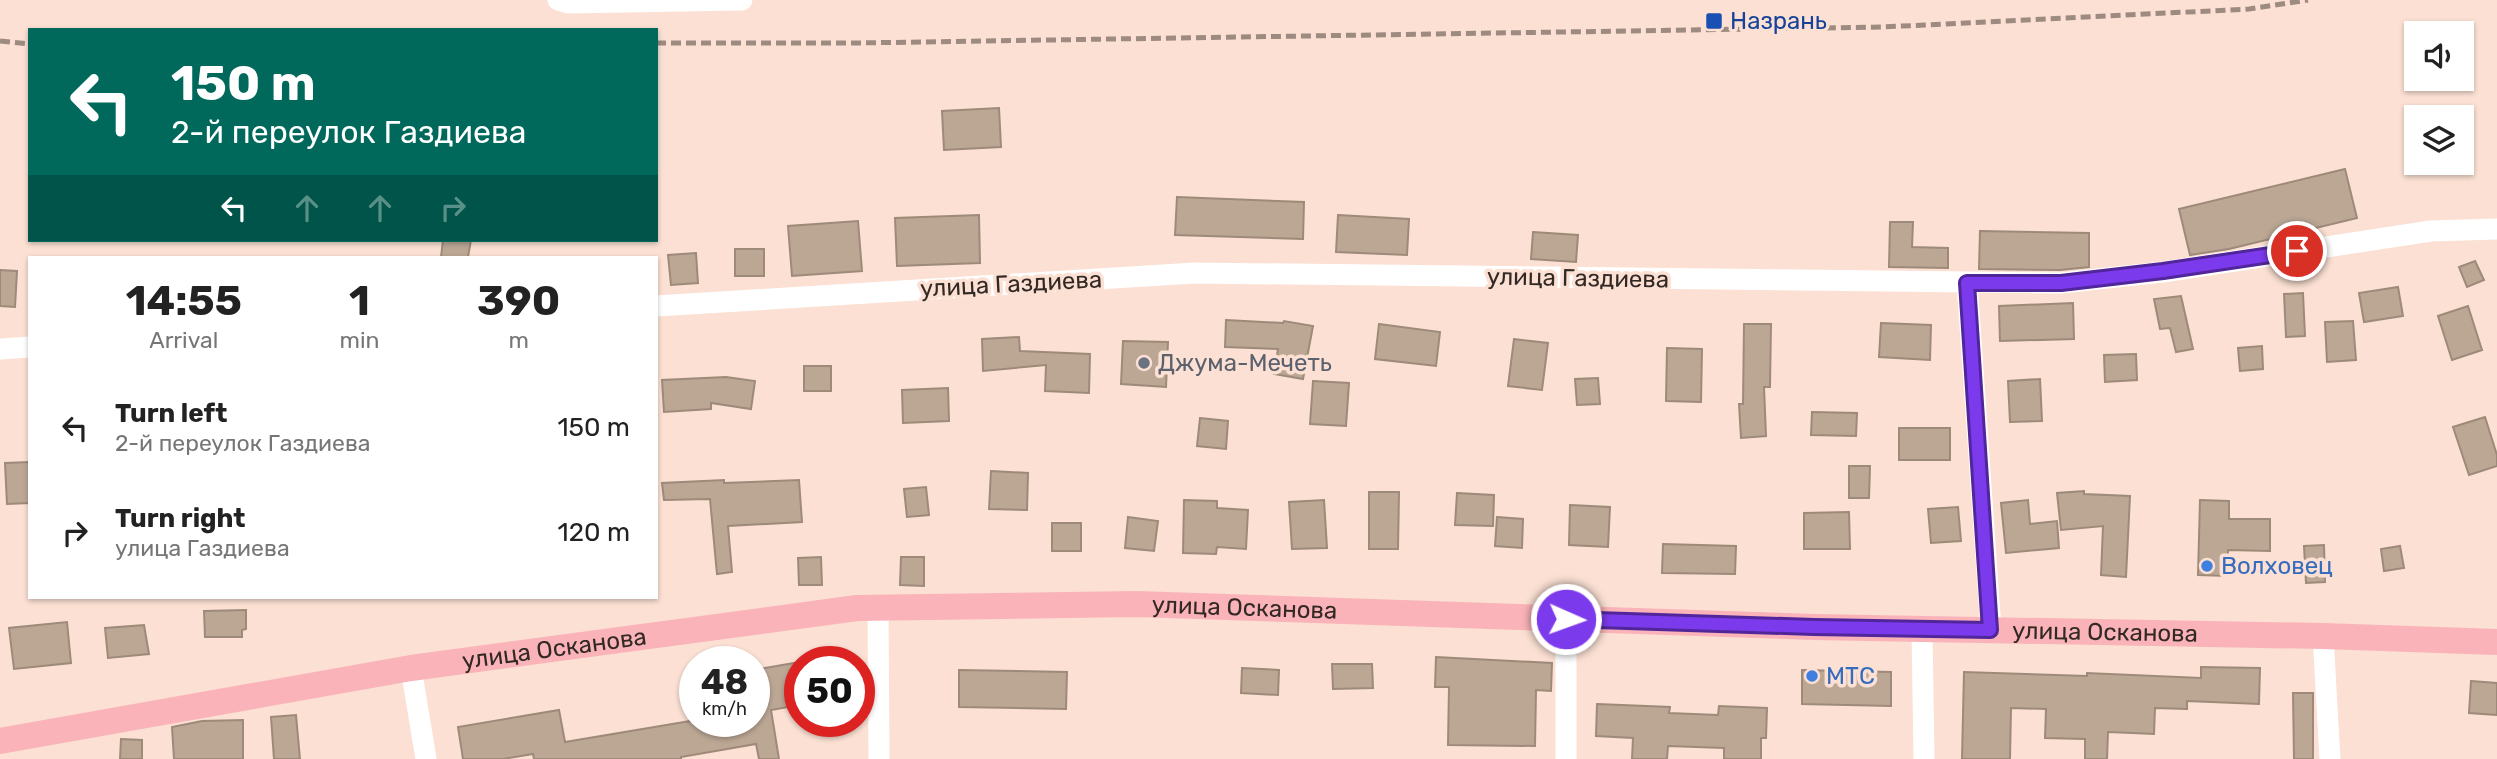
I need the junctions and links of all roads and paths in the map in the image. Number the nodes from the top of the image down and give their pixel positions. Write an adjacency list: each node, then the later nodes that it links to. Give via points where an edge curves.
1 (558, 0): 2 (street)
2 (742, 0)
3 (2497, 229): 4 (street, улица Газдиева, via 2431,231 2061,283)
4 (1967, 283): 5 (street, улица Газдиева, via 1195,273); 11 (street)
5 (658, 306)
6 (28, 347): 7 (street)
7 (0, 349)
8 (878, 607): 9 (main road, улица Осканова, via 1137,604); 14 (main road, улица Осканова); 17 (street)
9 (1566, 619): 10 (main road, улица Осканова); 18 (street)
10 (1922, 629): 11 (main road, улица Осканова); 19 (street)
11 (1990, 630): 12 (main road, улица Осканова)
12 (2323, 636): 13 (main road, улица Осканова); 20 (street)
13 (2497, 642)
14 (411, 668): 15 (main road, улица Осканова); 16 (street)
15 (0, 741)
16 (426, 759)
17 (879, 759)
18 (1566, 759)
19 (1924, 759)
20 (2330, 759)

